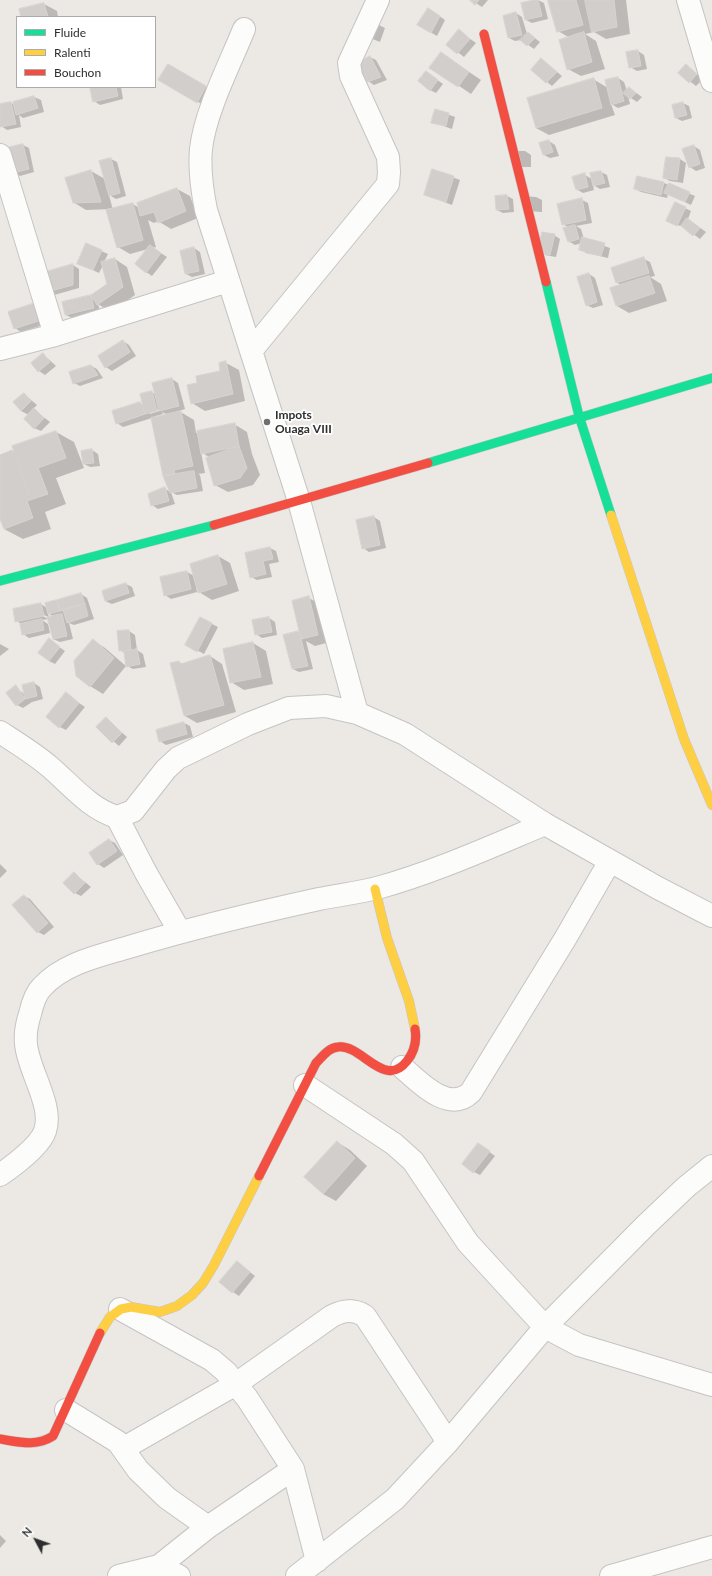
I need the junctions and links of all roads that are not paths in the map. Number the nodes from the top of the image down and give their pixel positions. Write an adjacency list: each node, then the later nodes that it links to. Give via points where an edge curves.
1 (378, 0): 10 (street, via 349,63 351,76 388,157 388,184)
2 (688, 0): 5 (street)
3 (244, 29): 7 (street, via 211,111 201,148 201,183 206,210)
4 (484, 34): 12 (street)
5 (712, 81)
6 (0, 155): 8 (street)
7 (228, 281): 8 (street); 10 (street)
8 (55, 334): 9 (street)
9 (0, 349)
10 (251, 351): 13 (street)
11 (712, 378): 12 (street)
12 (579, 416): 13 (street); 17 (street, via 684,738)
13 (299, 501): 14 (street); 15 (street)
14 (0, 581)
15 (357, 713): 18 (street, via 326,706 289,708 248,724 178,758 166,769 133,811); 19 (street, via 405,734)
16 (0, 732): 18 (street, via 50,767 96,808)
17 (712, 805)
18 (117, 817): 23 (street)
19 (546, 824): 20 (street); 21 (street, via 434,870)
20 (610, 861): 22 (street); 24 (street, via 565,939 465,1098 454,1101 441,1097)
21 (375, 889): 23 (street, via 319,899); 24 (street, via 389,944 411,1009 416,1036 415,1046)
22 (712, 916)
23 (180, 932): 27 (street, via 85,961 61,971 41,988 33,1003 26,1044 46,1112 45,1131 29,1152)
24 (402, 1067): 25 (street, via 383,1070 344,1046 333,1047 322,1054)
25 (305, 1085): 28 (street, via 276,1147 211,1270 196,1291 184,1302 162,1312 135,1307); 29 (street, via 394,1144 413,1161 468,1243)
26 (712, 1166): 29 (street, via 646,1225)
27 (0, 1175)
28 (120, 1309): 30 (street, via 212,1360); 32 (street, via 104,1325)
29 (545, 1327): 31 (street, via 579,1345); 34 (street)
30 (236, 1384): 34 (street, via 332,1316 342,1311 358,1311 365,1316); 35 (street); 36 (street)
31 (712, 1385)
32 (66, 1410): 33 (street, via 48,1441 31,1444); 35 (street)
33 (0, 1439)
34 (448, 1442): 39 (street, via 395,1499)
35 (124, 1448): 37 (street, via 131,1463 142,1475 167,1498)
36 (293, 1469): 37 (street); 39 (street)
37 (208, 1526): 40 (street)
38 (712, 1547): 41 (street, via 665,1559)
39 (317, 1561): 44 (street)
40 (159, 1566): 42 (street); 43 (street)
41 (634, 1573): 45 (street)
42 (119, 1576)
43 (179, 1576)
44 (296, 1576)
45 (611, 1576)

